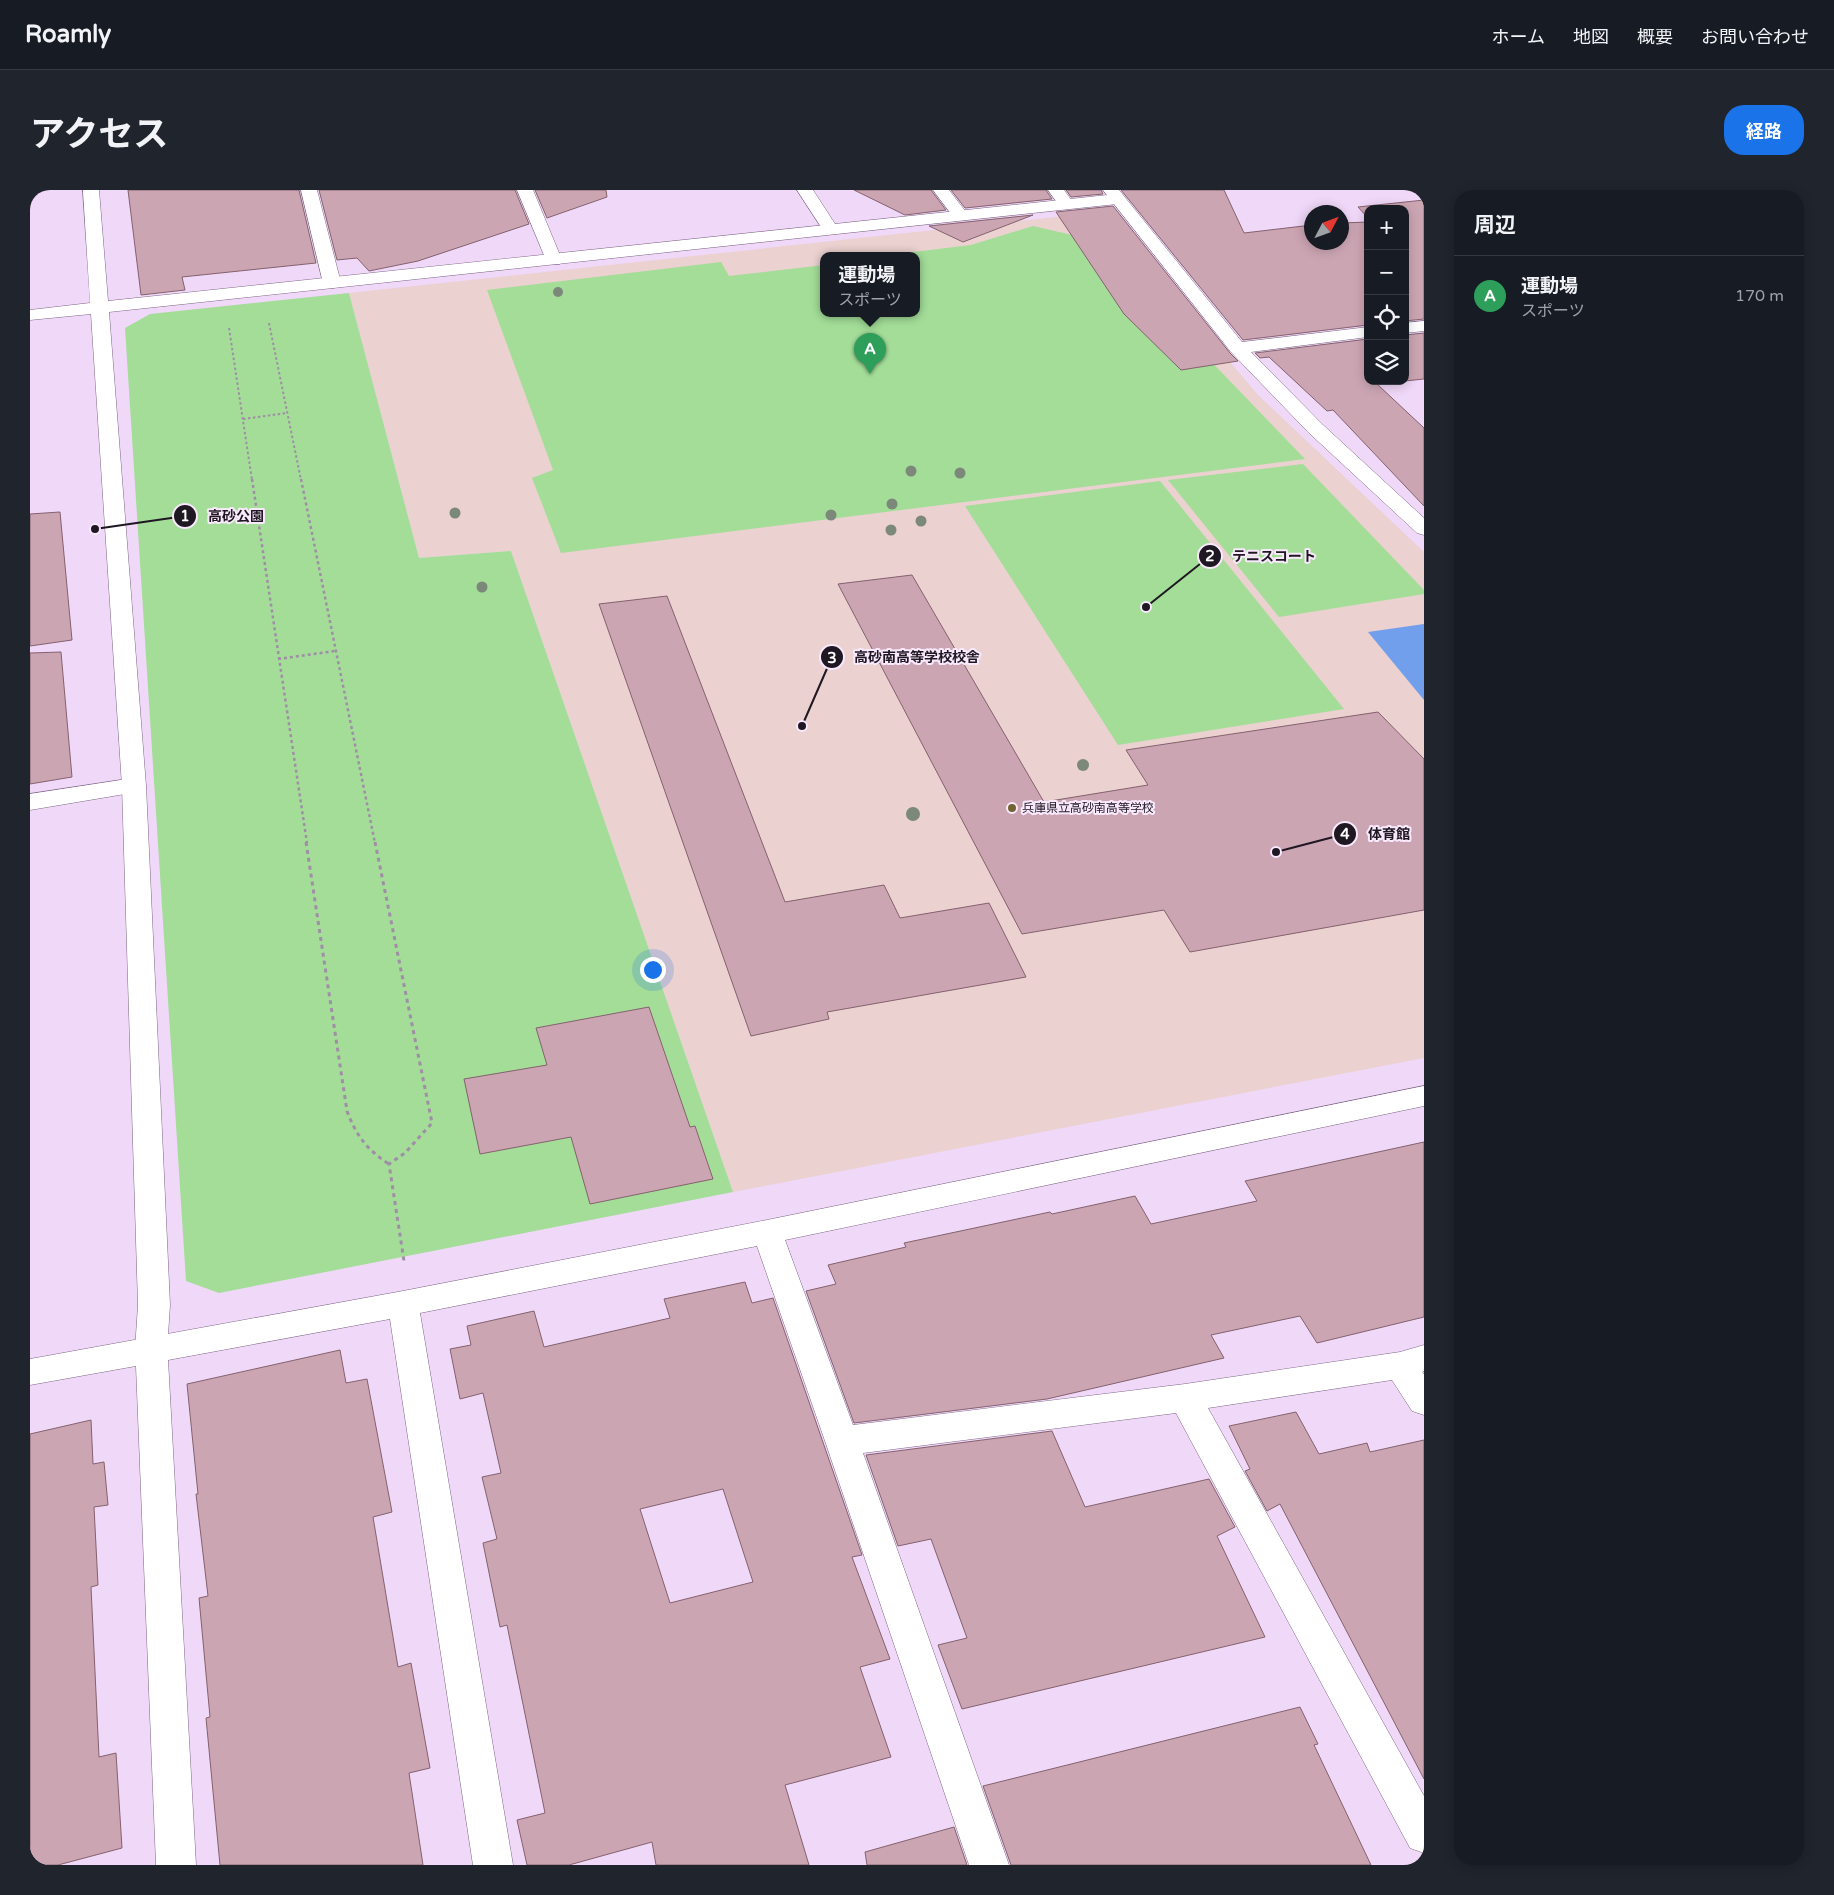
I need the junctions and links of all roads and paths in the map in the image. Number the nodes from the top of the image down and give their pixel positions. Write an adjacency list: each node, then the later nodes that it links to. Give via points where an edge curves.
1 (91, 190): 15 (street)
2 (309, 190): 12 (street)
3 (525, 190): 11 (street)
4 (805, 190): 10 (street)
5 (941, 190): 9 (street)
6 (1056, 190): 8 (street)
7 (1114, 195): 8 (street); 20 (street)
8 (1067, 204): 9 (street)
9 (961, 216): 10 (street)
10 (831, 230): 11 (street)
11 (554, 260): 12 (street)
12 (332, 283): 13 (street)
13 (263, 291): 14 (street); 21 (path)
14 (224, 295): 15 (street); 22 (path)
15 (100, 308): 16 (street); 27 (street)
16 (30, 316)
17 (1424, 326): 18 (street)
18 (1409, 328)
19 (1364, 332): 20 (street)
20 (1237, 348): 23 (street, via 1315,428)
21 (287, 413): 22 (path); 25 (path)
22 (243, 419): 26 (path)
23 (1414, 510): 24 (street)
24 (1424, 529)
25 (335, 651): 26 (path); 30 (path, via 432,1123 405,1153)
26 (278, 659): 30 (path, via 347,1111 358,1138 374,1155)
27 (134, 786): 28 (street); 34 (street, via 154,1305)
28 (30, 802)
29 (1424, 1096): 31 (street)
30 (390, 1164): 32 (path)
31 (767, 1232): 33 (street); 39 (street)
32 (405, 1266)
33 (403, 1304): 34 (street); 42 (street)
34 (151, 1350): 36 (street); 41 (street)
35 (1412, 1362): 37 (street); 38 (street)
36 (30, 1372)
37 (1184, 1398): 39 (street); 40 (street)
38 (1424, 1401)
39 (842, 1441): 43 (street)
40 (1424, 1834)
41 (176, 1865)
42 (493, 1865)
43 (989, 1865)

